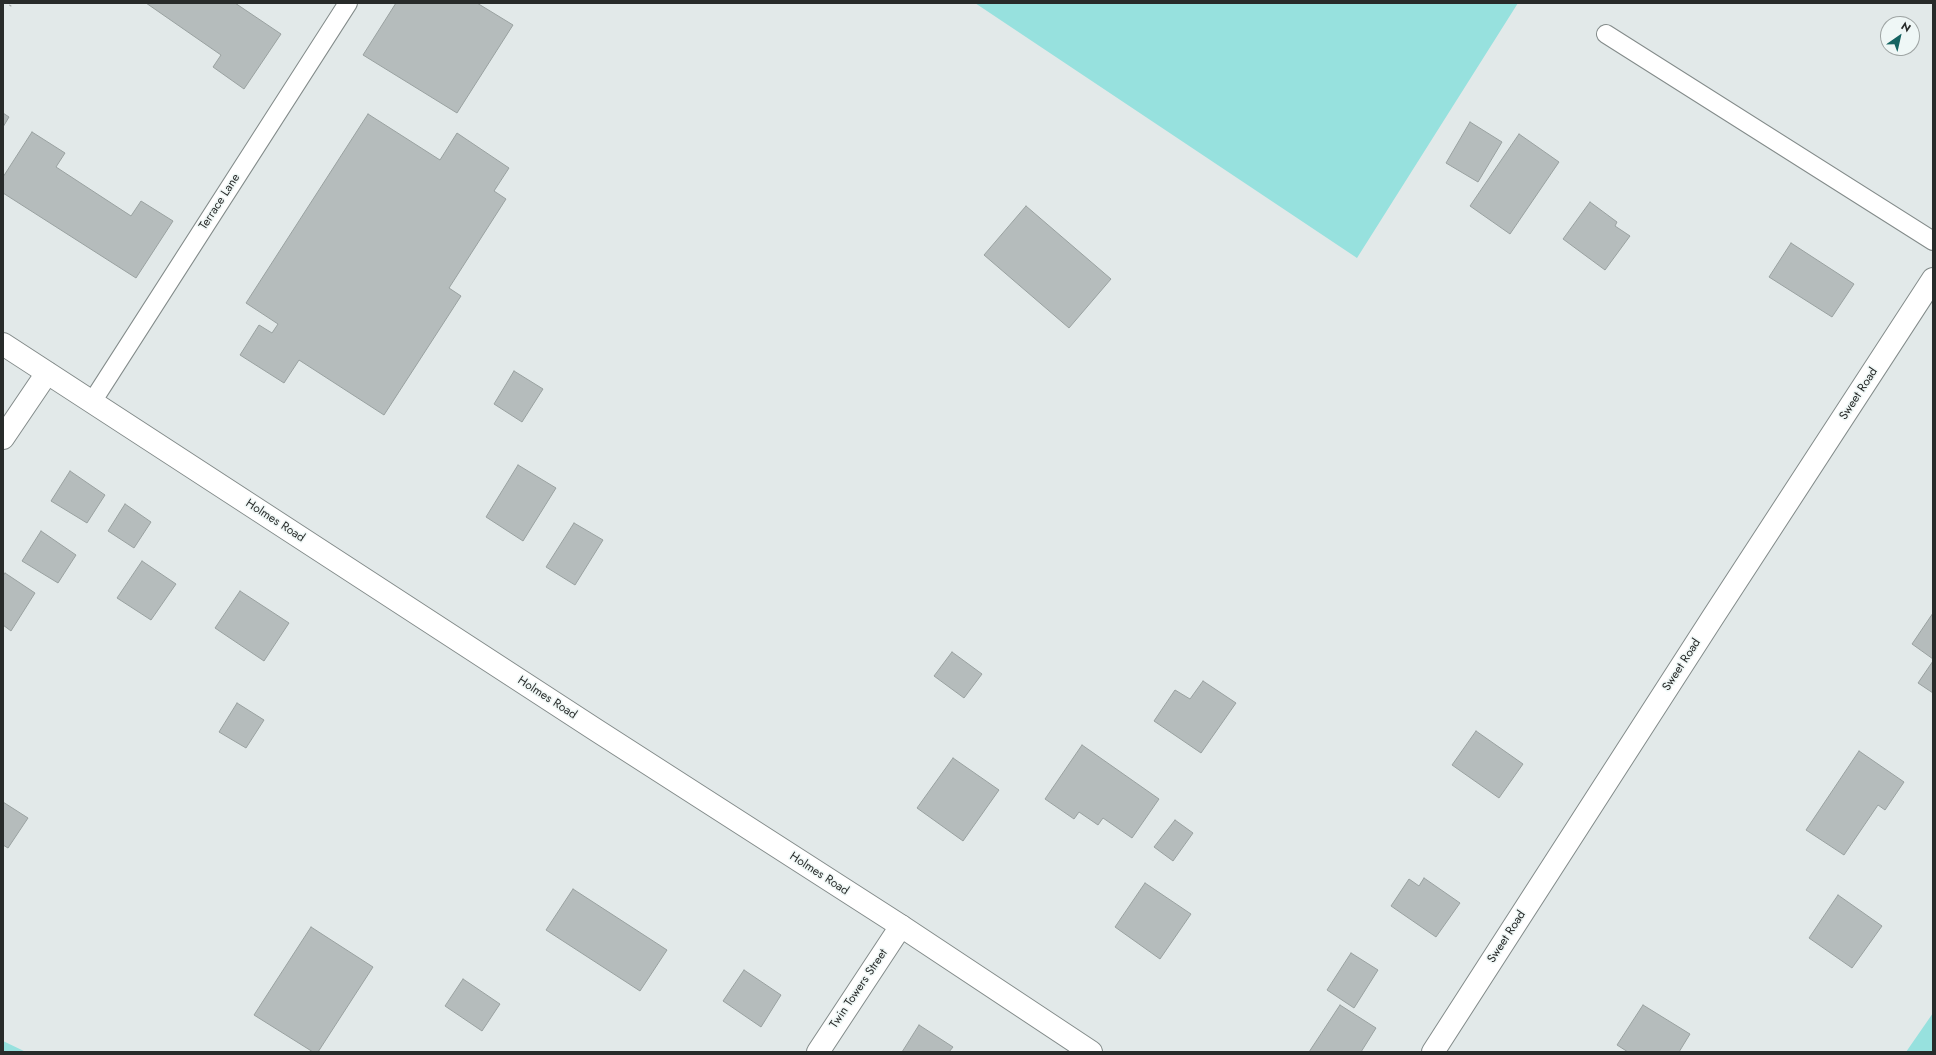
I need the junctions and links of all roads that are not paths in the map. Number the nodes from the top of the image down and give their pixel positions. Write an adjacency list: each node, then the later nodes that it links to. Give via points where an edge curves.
1 (348, 3): 7 (lane, Terrace Lane)
2 (1606, 34): 3 (lane)
3 (1933, 241)
4 (1933, 279): 12 (main road, Sweet Road)
5 (3, 344): 6 (main road, Holmes Road)
6 (47, 373): 7 (main road, Holmes Road); 8 (main road)
7 (92, 402): 9 (main road, Holmes Road, via 590,727)
8 (3, 438)
9 (901, 926): 10 (main road, Twin Towers Street); 11 (main road, Holmes Road)
10 (818, 1052)
11 (1091, 1052)
12 (1433, 1052)

